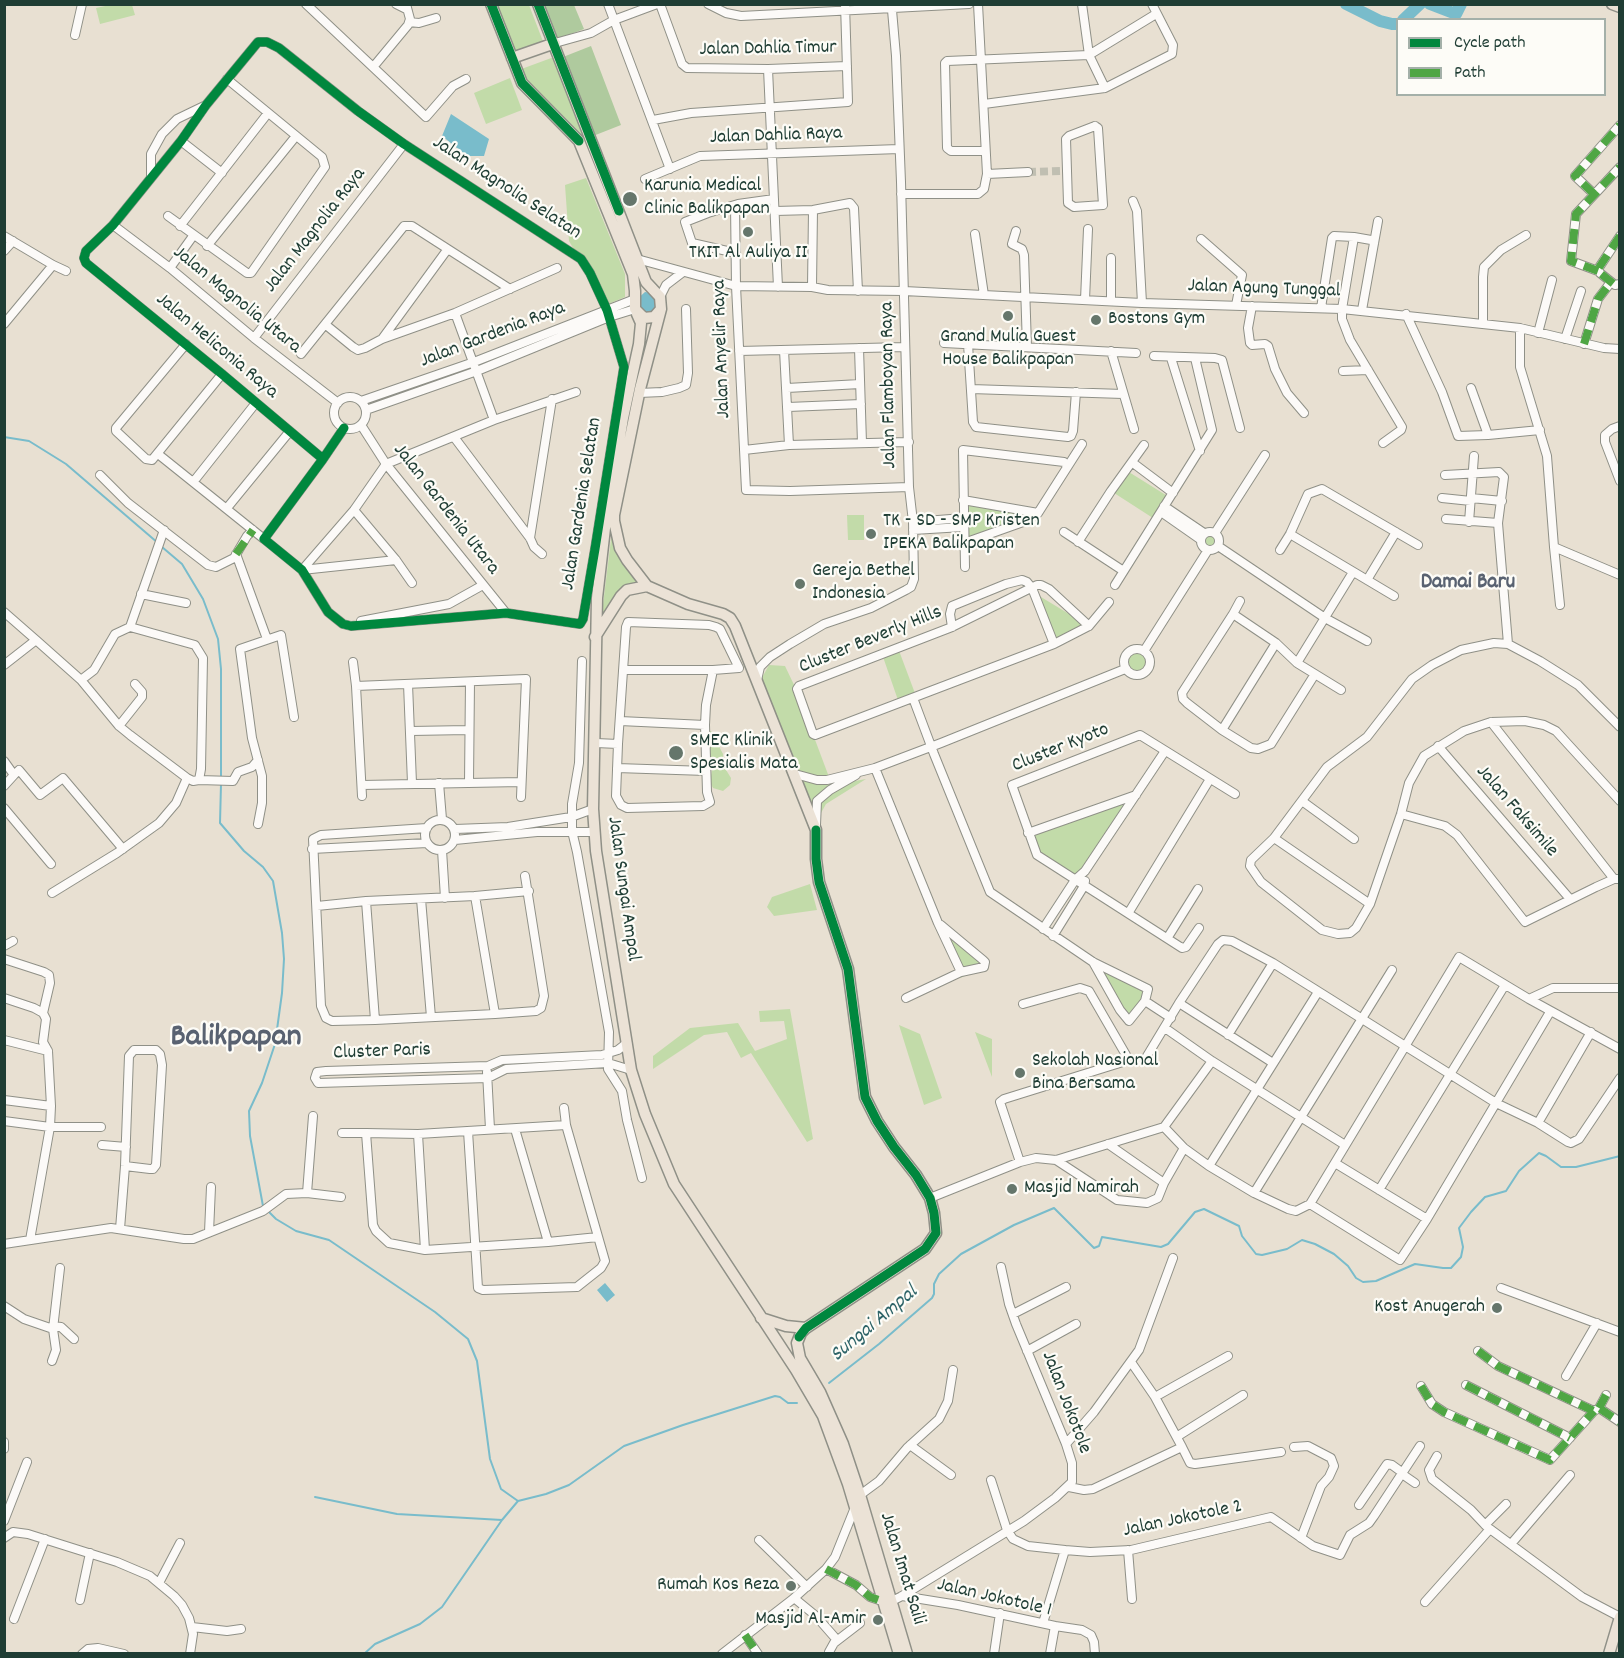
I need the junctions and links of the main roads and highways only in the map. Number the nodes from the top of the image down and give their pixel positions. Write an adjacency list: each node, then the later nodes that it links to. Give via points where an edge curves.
1 (491, 4): 6 (main road, Jalan Sungai Ampal)
2 (538, 4): 5 (main road)
3 (1612, 4): 4 (main road)
4 (1620, 7)
5 (555, 43): 6 (main road); 7 (main road, via 646,282)
6 (512, 58): 8 (main road, Jalan Sungai Ampal, via 522,83 579,141 633,274)
7 (659, 300): 8 (main road, via 647,291 638,295); 8 (main road, via 654,317 649,319); 9 (main road, via 614,521 620,548)
8 (636, 307): 10 (main road, Jalan Sungai Ampal, via 639,344 605,528)
9 (647, 586): 10 (main road, via 627,590 621,596); 12 (main road, via 730,618 816,830 819,882 848,969 865,1097 930,1198 934,1213 936,1233 925,1249)
10 (595, 638): 11 (main road, Jalan Sungai Ampal, via 594,832 631,1070 674,1184)
11 (761, 1318): 12 (main road); 13 (main road, Jalan Sungai Ampal)
12 (802, 1333): 13 (main road, via 798,1351)
13 (814, 1388): 14 (main road, Jalan Sungai Ampal)
14 (827, 1417): 15 (main road, Jalan Sungai Ampal, via 843,1444); 16 (main road, Jalan Sungai Ampal)
15 (861, 1495): 17 (main road, Jalan Imat Saili)
16 (855, 1510): 17 (main road, Jalan Imat Saili)
17 (890, 1601): 19 (main road, Jalan Imat Saili); 20 (main road, Jalan Imat Saili)
18 (1620, 1617): 21 (main road)
19 (899, 1653)
20 (907, 1653)
21 (1609, 1653)

